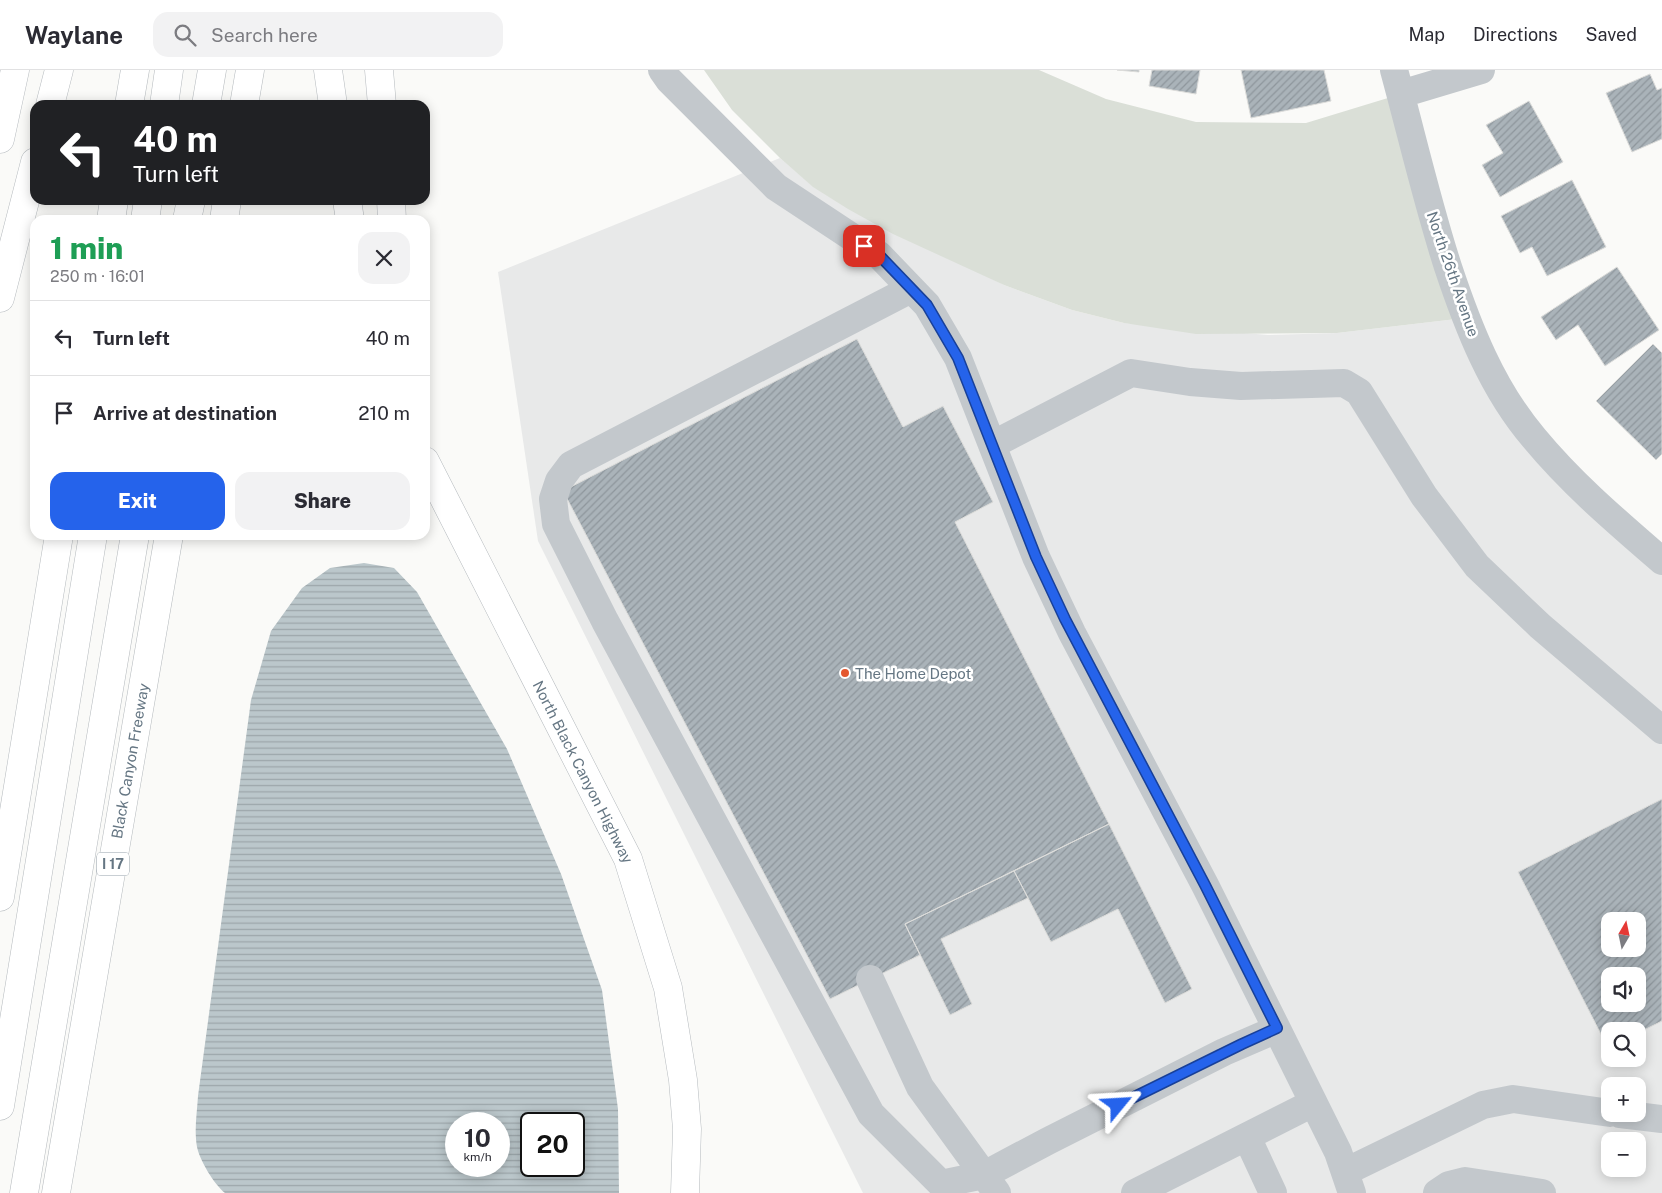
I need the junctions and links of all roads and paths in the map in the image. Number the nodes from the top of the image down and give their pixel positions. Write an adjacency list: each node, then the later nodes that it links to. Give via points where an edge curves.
1 (15, 70): 19 (main road)
2 (59, 70): 12 (main road)
3 (135, 70): 13 (main road)
4 (169, 70): 14 (main road)
5 (212, 70): 15 (main road)
6 (250, 70): 16 (main road)
7 (328, 70): 17 (main road)
8 (379, 70): 18 (main road)
9 (662, 70): 21 (street, via 776,187 879,255)
10 (1481, 70): 11 (street)
11 (1398, 82): 29 (street, North 26th Avenue, via 1432,217 1465,318 1499,388 1533,437 1574,483)
12 (51, 100)
13 (130, 100)
14 (165, 100)
15 (207, 100)
16 (245, 100)
17 (332, 100)
18 (382, 100)
19 (0, 139)
20 (30, 181): 22 (main road)
21 (911, 289): 23 (street, via 927,305 958,358); 41 (street, via 571,465 559,481 553,499 556,524 605,621 871,1114 942,1184)
22 (0, 298)
23 (992, 445): 30 (street, via 1130,374 1241,386 1344,383 1359,392 1424,496 1477,566 1540,626); 33 (street, via 1036,557 1072,633)
24 (430, 471): 44 (main road, North Black Canyon Highway, via 628,859 670,997 683,1080)
25 (58, 540): 31 (main road)
26 (92, 540): 35 (main road)
27 (134, 540): 42 (main road)
28 (168, 540): 43 (main road, Black Canyon Freeway / I 17)
29 (1657, 547)
30 (1662, 730)
31 (0, 897)
32 (870, 979): 41 (street, via 920,1087)
33 (1277, 1028): 34 (street); 41 (street, via 1092,1118)
34 (1313, 1103): 39 (street); 40 (street, via 1338,1152)
35 (0, 1106)
36 (1601, 1112): 40 (street, via 1513,1099 1483,1105)
37 (1646, 1117): 38 (street)
38 (1662, 1119)
39 (1247, 1136): 45 (street); 46 (street)
40 (1349, 1183)
41 (991, 1184)
42 (24, 1193)
43 (56, 1193)
44 (685, 1193)
45 (1135, 1193)
46 (1273, 1193)
47 (1437, 1193): 48 (street, via 1449,1185 1465,1182)
48 (1542, 1193)

